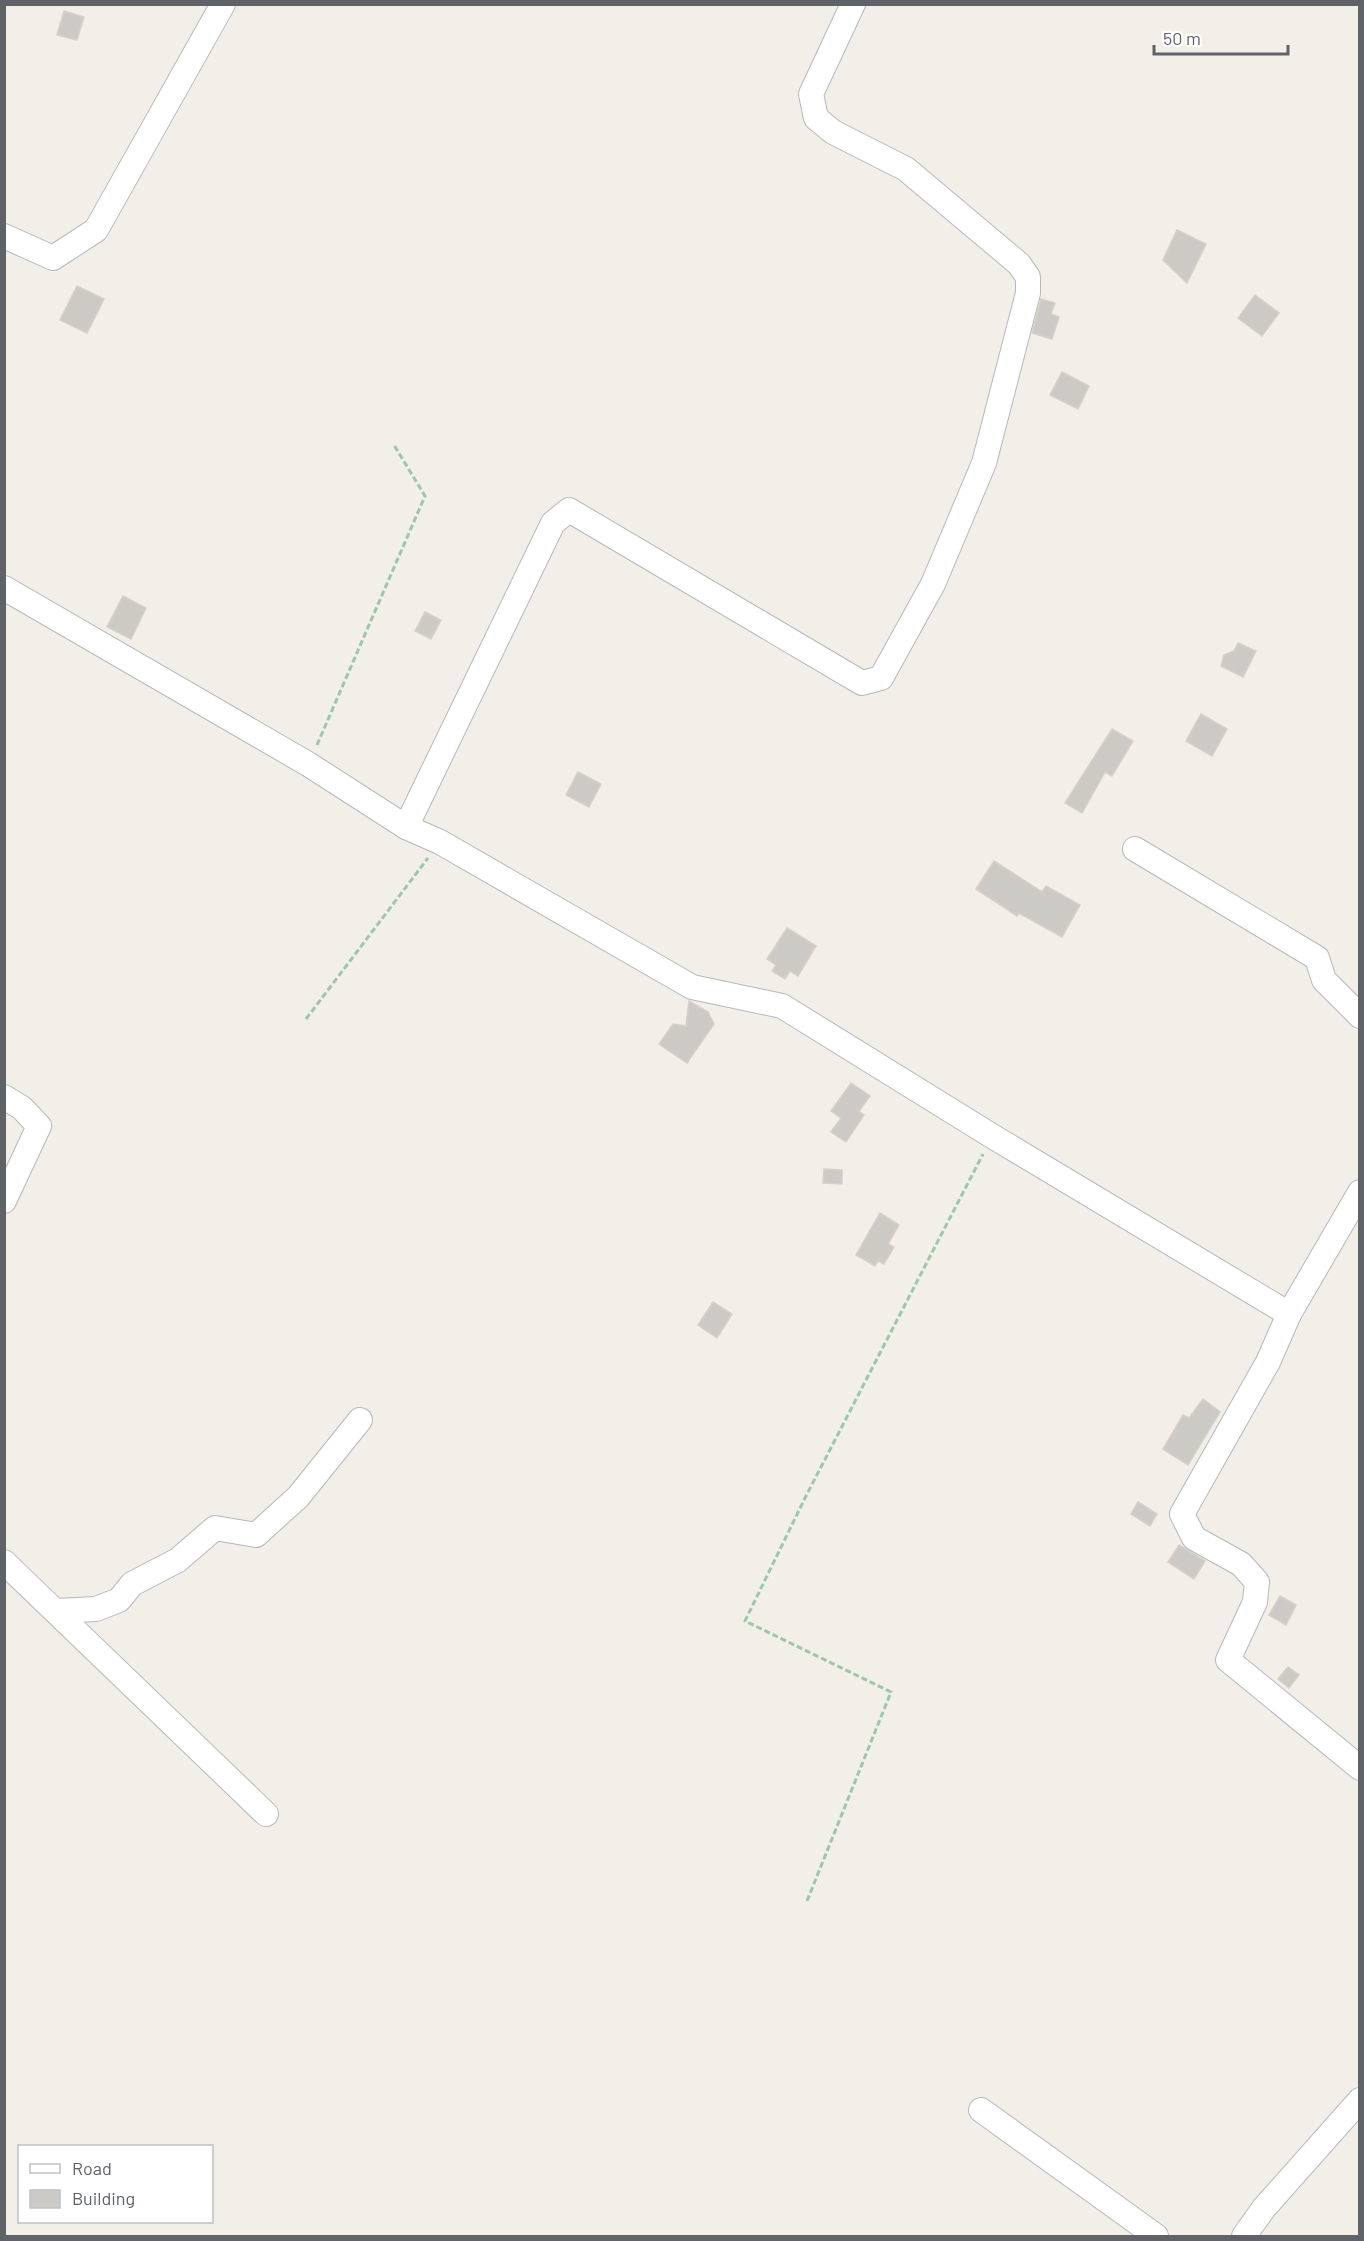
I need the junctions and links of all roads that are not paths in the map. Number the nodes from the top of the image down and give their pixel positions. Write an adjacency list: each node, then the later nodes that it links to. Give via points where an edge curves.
1 (222, 4): 3 (street, via 96,230 53,258)
2 (853, 4): 5 (street, via 811,94 816,118 833,132 906,169 1008,254 1028,277 1028,292 984,463 933,584 881,678 862,683 569,510 553,524)
3 (4, 236)
4 (4, 588): 5 (street, via 308,764)
5 (406, 827): 11 (street, via 440,842 692,987 782,1006)
6 (1135, 849): 7 (street, via 1317,958 1324,980)
7 (1359, 1016)
8 (4, 1097): 10 (street, via 22,1108 39,1126)
9 (1359, 1192): 11 (street)
10 (4, 1201)
11 (1289, 1314): 15 (street, via 1268,1362 1182,1514 1194,1538 1242,1564 1257,1581 1255,1602 1228,1660)
12 (360, 1420): 14 (street, via 298,1497 256,1535 215,1528 178,1560 132,1584 119,1600 96,1609)
13 (4, 1562): 14 (street)
14 (56, 1611): 16 (street)
15 (1359, 1768)
16 (266, 1814)
17 (1359, 2100): 20 (street)
18 (981, 2110): 19 (street)
19 (1156, 2236)
20 (1244, 2236)

